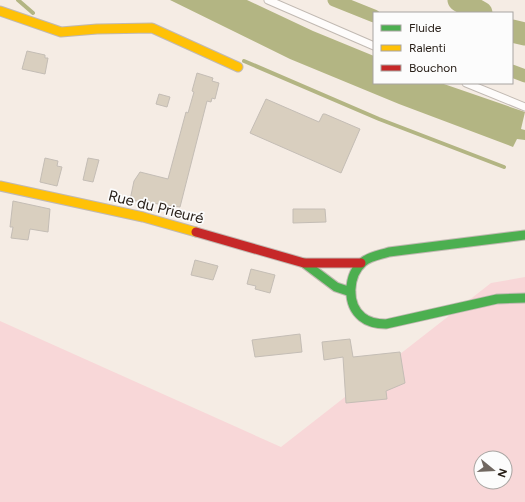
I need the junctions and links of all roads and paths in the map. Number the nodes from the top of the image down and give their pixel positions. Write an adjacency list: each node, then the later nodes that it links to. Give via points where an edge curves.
1 (268, 0): 3 (lane)
2 (0, 11): 4 (street, via 61,32 152,28)
3 (373, 46)
4 (238, 67)
5 (468, 84): 6 (lane)
6 (525, 107)
7 (0, 186): 9 (street, Rue du Prieuré, via 143,217)
8 (525, 235): 10 (street, Rue du Prieuré, via 389,252)
9 (304, 263): 10 (street, Rue du Prieuré); 11 (street, Rue du Prieuré, via 336,287)
10 (361, 263): 11 (street)
11 (351, 292): 12 (street, via 353,303 363,317 379,324 406,321 497,299)
12 (525, 298)

